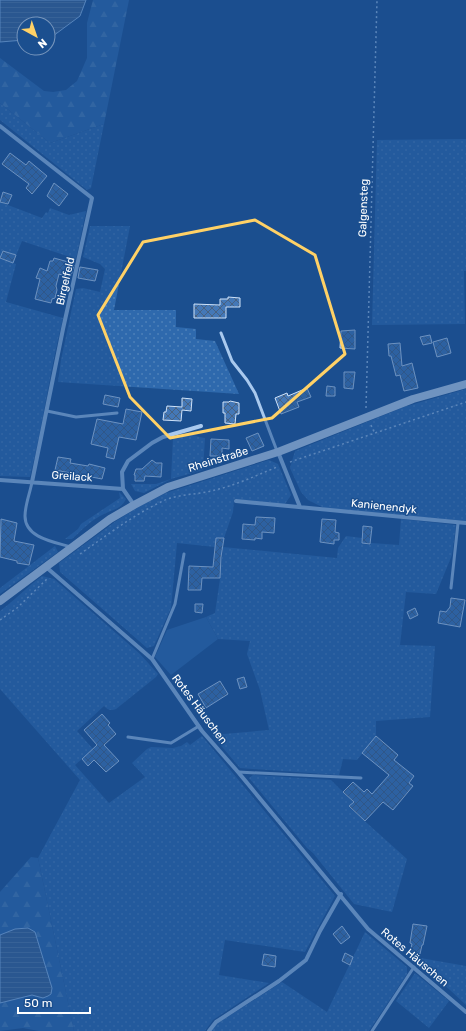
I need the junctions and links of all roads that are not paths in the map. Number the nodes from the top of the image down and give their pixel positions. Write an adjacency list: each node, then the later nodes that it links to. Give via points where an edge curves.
1 (0, 126): 4 (street, Birgelfeld, via 92,198)
2 (221, 333): 7 (lane, via 232,362 255,393)
3 (466, 384): 7 (main road, Rheinstraße, via 413,399)
4 (47, 411): 5 (lane, via 76,417); 9 (street, Birgelfeld)
5 (117, 413)
6 (201, 426): 10 (street, via 163,437 128,461 122,472)
7 (278, 452): 12 (main road, Rheinstraße, via 168,487); 13 (street)
8 (0, 480): 9 (street, Greilack)
9 (32, 482): 10 (street, Greilack); 16 (lane, via 25,517 29,528 38,537)
10 (123, 489): 12 (street)
11 (236, 501): 13 (street, Kanienendyk)
12 (134, 505): 16 (main road, Rheinstraße)
13 (300, 507): 14 (street, Kanienendyk)
14 (458, 523): 15 (street, Kanienendyk); 19 (lane)
15 (466, 523)
16 (72, 547): 18 (main road, Rheinstraße)
17 (184, 554): 21 (lane, via 175,604)
18 (46, 567): 20 (main road, Rheinstraße); 21 (street, Rotes Häuschen)
19 (452, 588)
20 (0, 601)
21 (152, 659): 22 (street, Rotes Häuschen)
22 (199, 726): 23 (lane, via 171,743); 24 (street, Rotes Häuschen)
23 (128, 737)
24 (238, 772): 25 (lane); 26 (street, Rotes Häuschen)
25 (361, 778)
26 (341, 894): 27 (street, Rotes Häuschen, via 368,929); 29 (street, via 306,960 216,1022)
27 (414, 967): 28 (street, Rotes Häuschen); 30 (lane)
28 (466, 1012)
29 (209, 1031)
30 (372, 1031)

